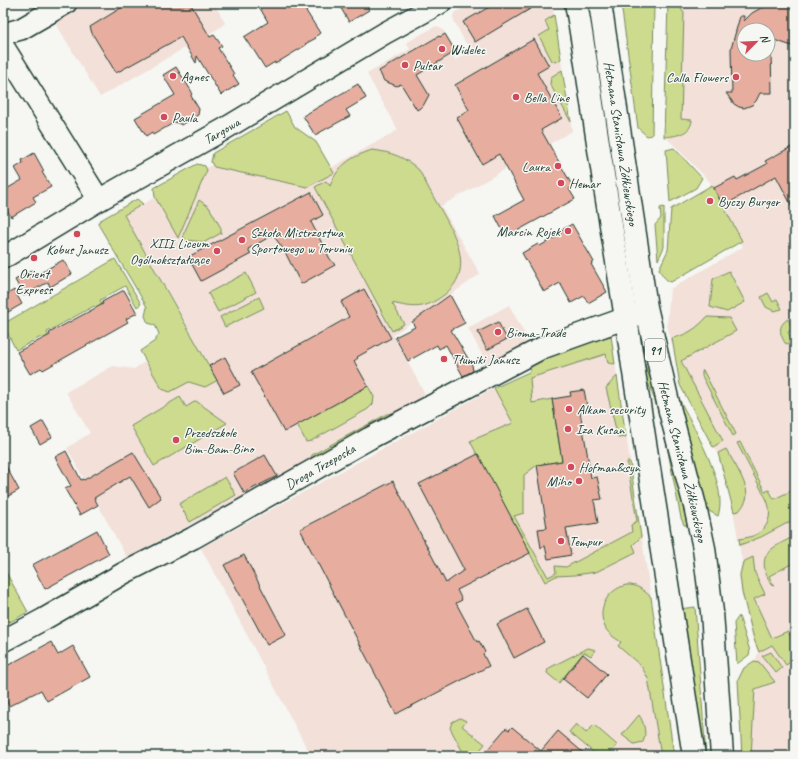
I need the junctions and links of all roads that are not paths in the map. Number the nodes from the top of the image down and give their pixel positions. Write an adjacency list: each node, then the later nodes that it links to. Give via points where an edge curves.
1 (66, 3): 5 (street, via 21,29)
2 (440, 3): 7 (street, Targowa)
3 (576, 3): 9 (main road, Hetmana Stanisława Żółkiewskiego / 91, via 600,159)
4 (600, 3): 9 (main road, Hetmana Stanisława Żółkiewskiego / 91)
5 (3, 34)
6 (3, 46): 7 (street)
7 (99, 200): 8 (street, Targowa)
8 (3, 258)
9 (637, 316): 10 (street, Droga Trzeposka, via 542,348 370,438); 11 (main road, Hetmana Stanisława Żółkiewskiego / 91, via 633,366); 12 (main road, Hetmana Stanisława Żółkiewskiego / 91, via 670,411 704,548 712,612)
10 (3, 642)
11 (694, 756)
12 (722, 756)

